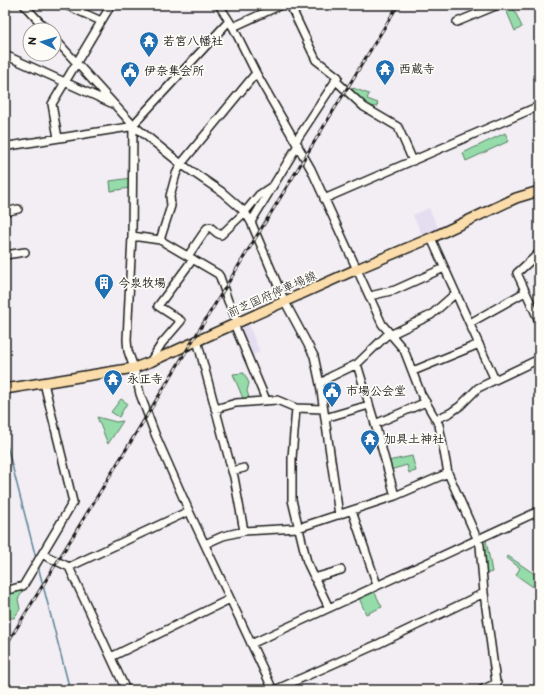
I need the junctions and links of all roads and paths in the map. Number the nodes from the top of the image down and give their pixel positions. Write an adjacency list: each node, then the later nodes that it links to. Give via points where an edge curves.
1 (24, 5): 9 (street)
2 (66, 5): 8 (street)
3 (111, 5): 8 (street)
4 (219, 5): 11 (street)
5 (282, 5): 11 (street)
6 (290, 5): 16 (street, via 316,60 338,77)
7 (498, 5): 10 (street)
8 (101, 21): 14 (street)
9 (40, 22)
10 (457, 22)
11 (231, 24): 15 (street); 20 (street)
12 (62, 46): 14 (street)
13 (5, 55): 17 (street)
14 (77, 62): 17 (street); 18 (street)
15 (256, 73): 22 (street); 25 (street)
16 (335, 80): 22 (street); 24 (street, via 364,107 398,127)
17 (65, 82): 18 (street); 21 (street, via 52,104)
18 (114, 104): 20 (street)
19 (539, 106): 24 (street)
20 (134, 125): 21 (street); 25 (street); 33 (street)
21 (58, 138): 23 (street, via 9,146)
22 (297, 143): 26 (street); 28 (street)
23 (5, 144)
24 (413, 161): 28 (street)
25 (182, 164): 31 (street, via 222,192); 35 (street, via 176,174 170,196 171,206)
26 (271, 188): 31 (street, via 259,195); 32 (street)
27 (539, 191): 34 (main road, 前芝国府停車場線, via 516,198)
28 (324, 199): 41 (street)
29 (18, 209): 30 (street)
30 (5, 212)
31 (244, 212): 32 (street); 39 (street, via 221,235 210,227 207,228)
32 (251, 222): 45 (street)
33 (132, 236): 35 (street); 55 (street, via 127,340)
34 (431, 238): 40 (street); 41 (main road, 前芝国府停車場線)
35 (160, 240): 39 (street)
36 (25, 252): 38 (street)
37 (539, 253): 42 (street, via 517,273)
38 (5, 255)
39 (191, 258): 48 (street, via 218,274); 53 (street, via 158,306 181,321)
40 (444, 268): 43 (street); 44 (street, via 395,290)
41 (357, 269): 44 (street); 45 (main road, 前芝国府停車場線)
42 (525, 292): 46 (street); 47 (street)
43 (456, 293): 47 (street); 49 (street, via 431,315)
44 (370, 296): 49 (street, via 382,324)
45 (285, 302): 48 (main road, 前芝国府停車場線); 59 (street, via 314,356)
46 (539, 321)
47 (470, 323): 51 (street)
48 (236, 324): 50 (main road, 前芝国府停車場線); 61 (street)
49 (390, 334): 54 (street); 56 (street, via 404,350)
50 (198, 340): 53 (main road, 前芝国府停車場線); 65 (street)
51 (479, 344): 56 (street); 57 (street)
52 (539, 359): 57 (street)
53 (150, 362): 55 (main road, 前芝国府停車場線)
54 (357, 364): 59 (street); 63 (street)
55 (134, 368): 58 (main road, 前芝国府停車場線); 74 (street, via 140,394 155,434)
56 (413, 370): 62 (street)
57 (495, 380): 68 (street, via 478,388 450,413)
58 (44, 383): 60 (main road, 前芝国府停車場線); 82 (street, via 73,502)
59 (320, 384): 66 (street)
60 (5, 389)
61 (266, 400): 64 (street, via 280,400); 65 (street, via 230,404)
62 (426, 402): 68 (street); 69 (street)
63 (370, 405): 67 (street); 69 (street)
64 (296, 408): 66 (street); 78 (street, via 292,500)
65 (216, 409): 71 (street)
66 (323, 409): 67 (street)
67 (325, 418): 77 (street)
68 (436, 419): 72 (street)
69 (375, 424): 73 (street)
70 (244, 468): 71 (street)
71 (232, 471): 79 (street)
72 (448, 473): 73 (street); 80 (street)
73 (396, 496): 75 (street)
74 (189, 511): 81 (street); 83 (street)
75 (352, 511): 77 (street); 86 (street)
76 (539, 511): 80 (street)
77 (339, 514): 78 (street)
78 (298, 528): 79 (street); 85 (street, via 306,562)
79 (244, 531): 81 (street)
80 (478, 539): 86 (street); 88 (street)
81 (205, 544): 89 (street)
82 (42, 554): 83 (street); 87 (street, via 23,586)
83 (69, 566): 92 (street)
84 (341, 570): 85 (street)
85 (314, 578): 90 (street)
86 (377, 585): 90 (street)
87 (5, 591)
88 (484, 593): 93 (street); 95 (street)
89 (230, 599): 91 (street); 92 (street)
90 (329, 608): 91 (street)
91 (251, 644): 95 (street)
92 (111, 657): 94 (street)
93 (497, 686): 96 (street)
94 (126, 690)
95 (274, 690)
96 (481, 690)

